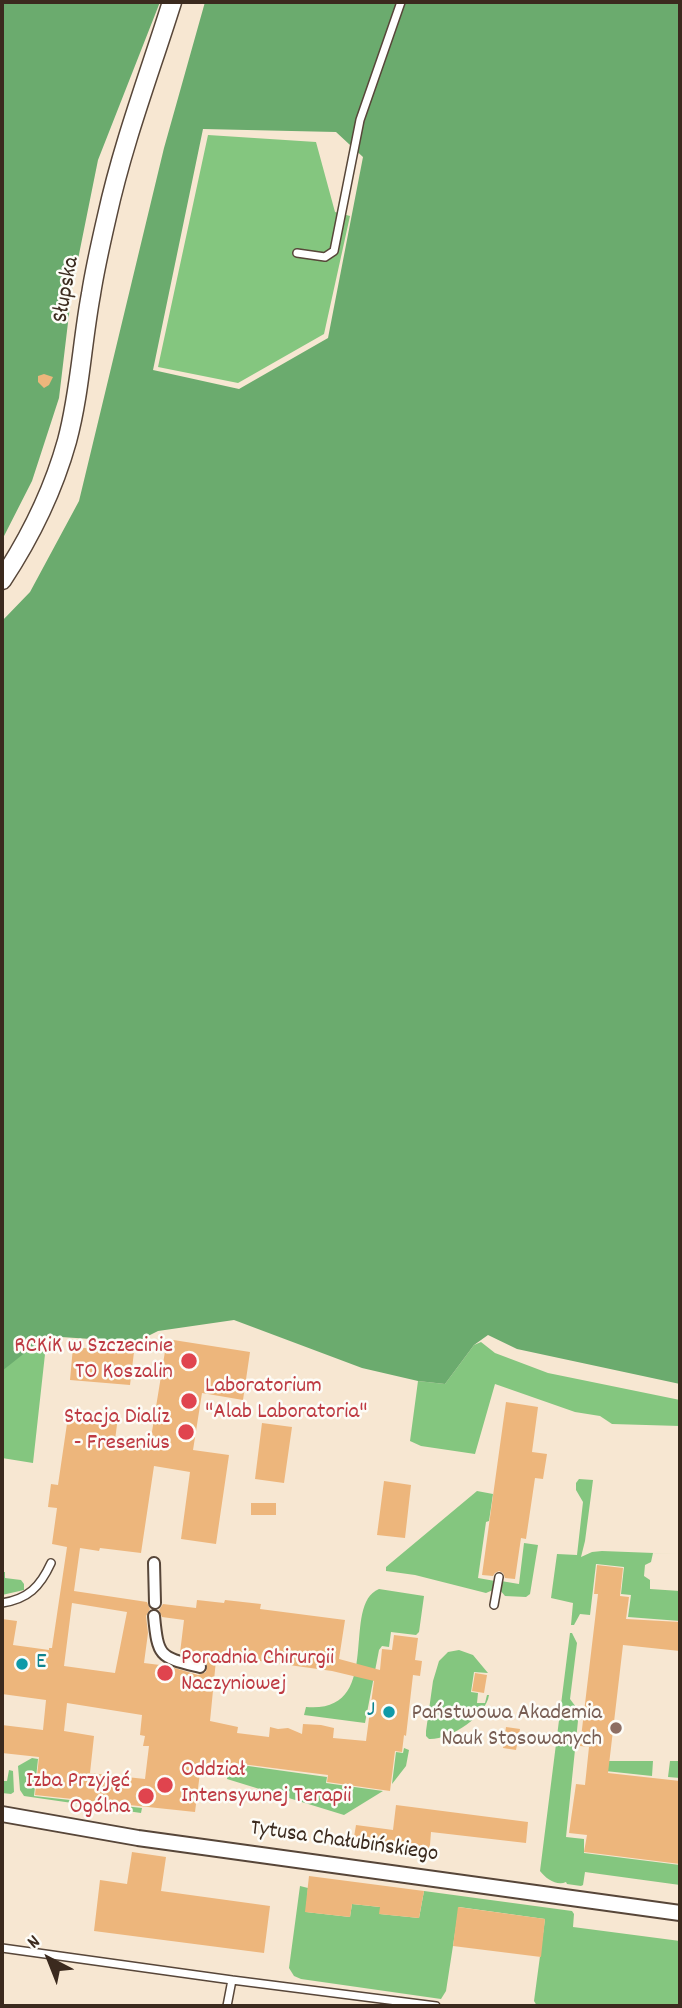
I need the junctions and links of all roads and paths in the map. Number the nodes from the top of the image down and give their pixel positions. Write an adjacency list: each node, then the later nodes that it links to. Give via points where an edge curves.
1 (172, 2): 4 (street, Słupska, via 108,212 67,440 45,504)
2 (401, 2): 3 (lane, via 360,120 334,251 325,257)
3 (298, 253)
4 (2, 580)
5 (51, 1563): 8 (lane, via 32,1591 22,1599)
6 (154, 1563): 9 (street)
7 (499, 1577): 10 (lane)
8 (2, 1603)
9 (155, 1603)
10 (494, 1605)
11 (154, 1616): 12 (street, via 161,1652 169,1659)
12 (200, 1667)
13 (2, 1814): 14 (street, Tytusa Chałubińskiego, via 138,1838)
14 (680, 1913)
15 (2, 1948): 16 (lane)
16 (232, 1980): 17 (lane); 18 (lane)
17 (227, 2006)
18 (436, 2006)

